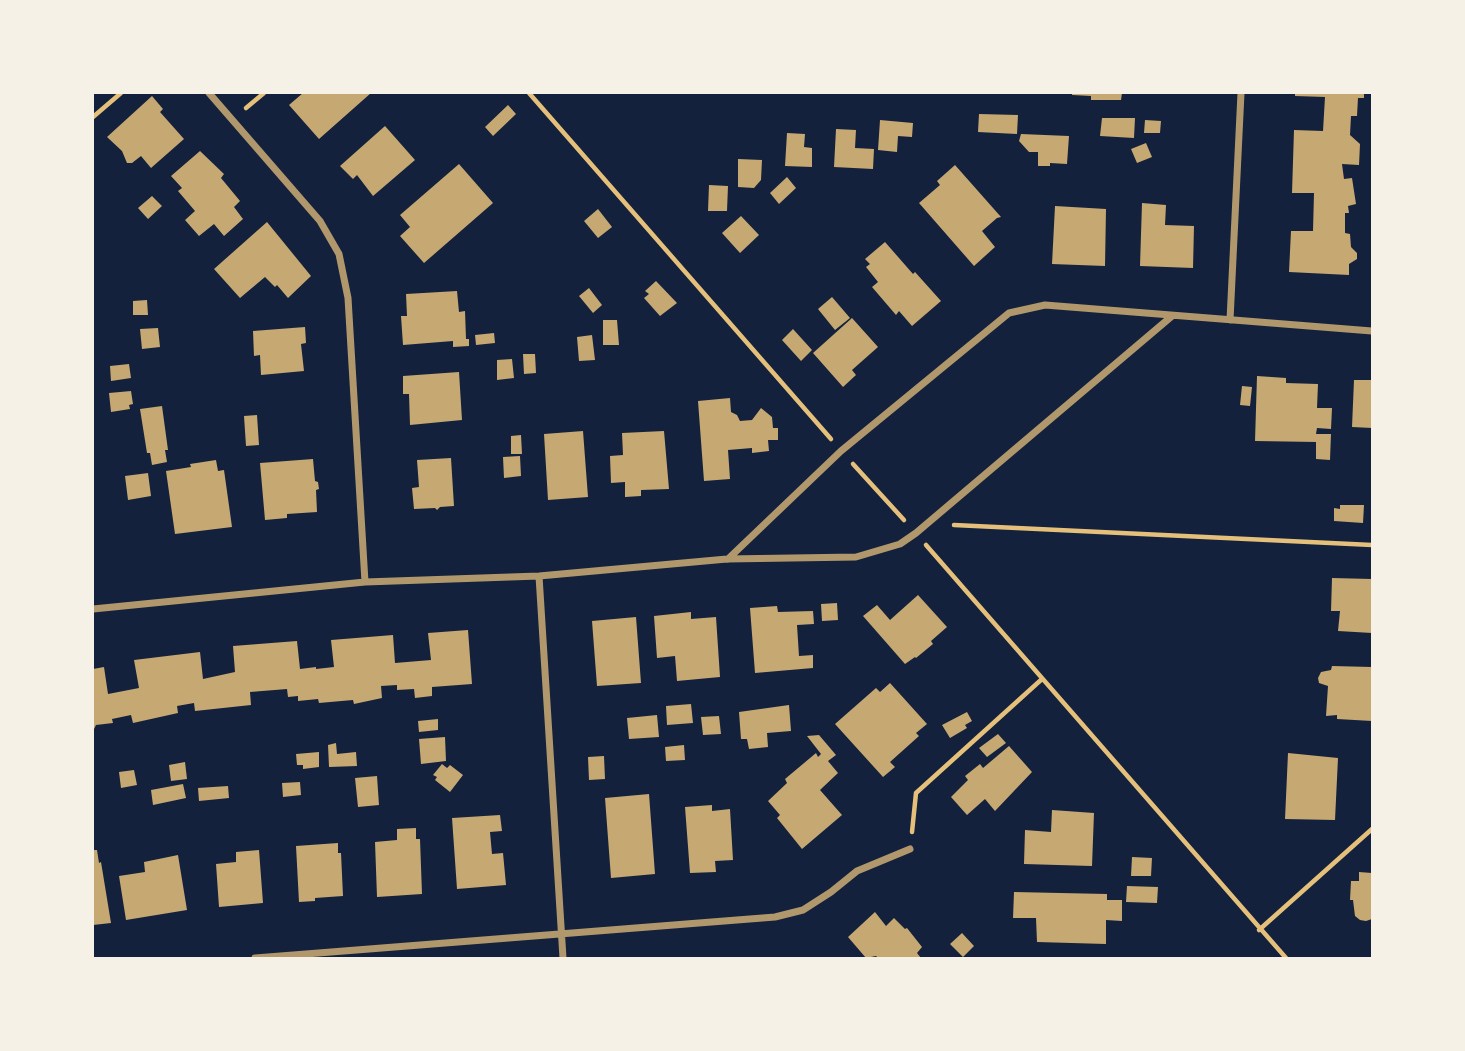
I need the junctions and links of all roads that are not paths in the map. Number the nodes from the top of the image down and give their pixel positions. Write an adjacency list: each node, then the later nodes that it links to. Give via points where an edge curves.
1 (209, 93): 8 (street, via 320,221 339,254 348,298)
2 (1241, 93): 4 (street)
3 (1172, 316): 4 (street); 6 (street, via 900,544 856,557); 6 (street, via 1045,305 1010,313 841,451)
4 (1230, 320): 5 (street)
5 (1372, 331)
6 (727, 559): 7 (street)
7 (539, 576): 8 (street); 11 (street)
8 (365, 582): 9 (street)
9 (93, 609)
10 (910, 849): 11 (street, via 857,871 803,910 785,915)
11 (561, 933): 12 (street); 13 (street)
12 (255, 958)
13 (563, 958)

